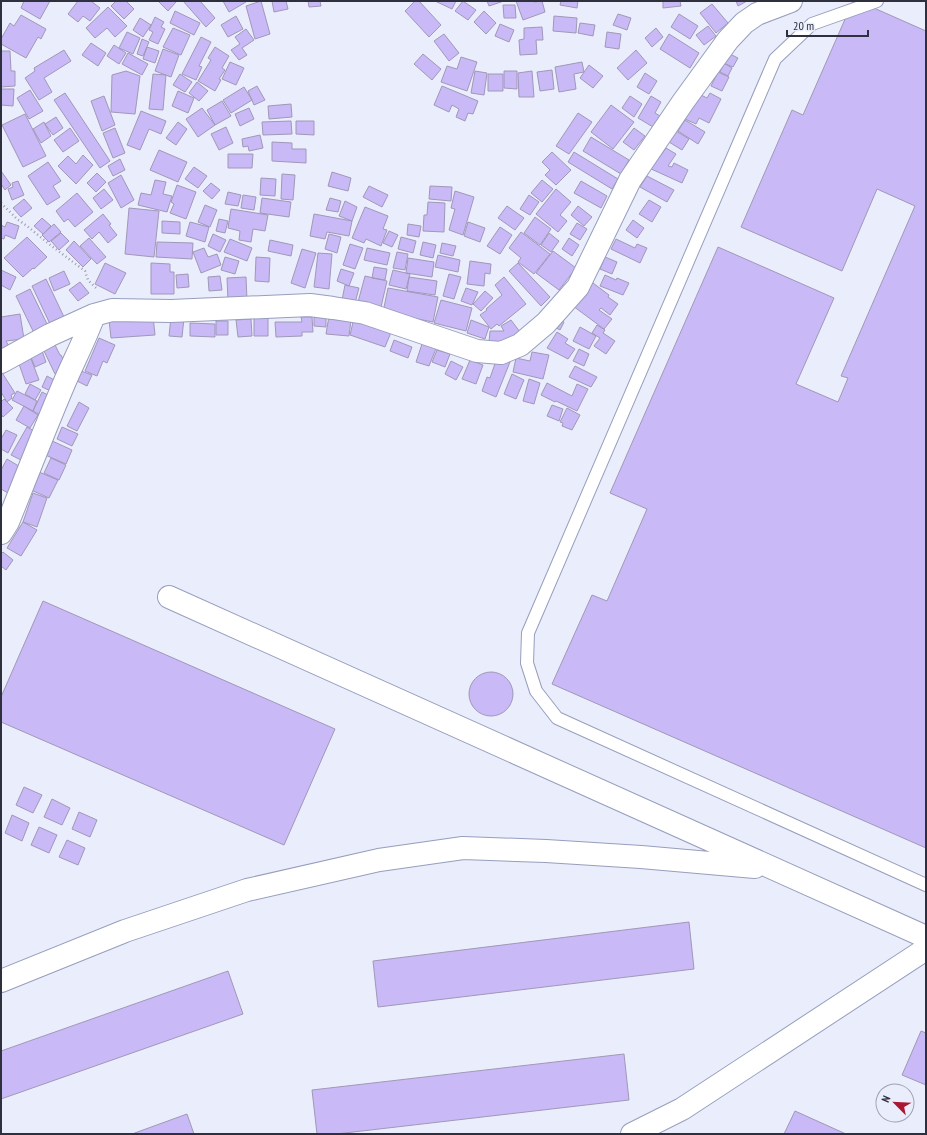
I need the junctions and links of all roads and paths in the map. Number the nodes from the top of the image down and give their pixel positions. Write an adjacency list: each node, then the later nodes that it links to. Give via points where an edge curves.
1 (791, 1): 4 (street, via 757,14 728,40 630,180 578,288 546,323 520,345 501,353 477,351 365,314 310,305)
2 (877, 1): 9 (lane, via 812,24 775,59 528,633 527,663 536,692 557,718)
3 (1, 203): 4 (path, via 17,219 86,271 88,280 105,297)
4 (103, 312): 5 (street, via 50,335); 6 (street, via 87,334 8,522)
5 (1, 362)
6 (1, 533)
7 (169, 597): 8 (street)
8 (772, 868): 10 (street); 12 (street, via 641,857 463,848 379,860 247,890 126,930)
9 (926, 885)
10 (926, 937)
11 (926, 949): 13 (street, via 682,1109)
12 (1, 981)
13 (632, 1134)

